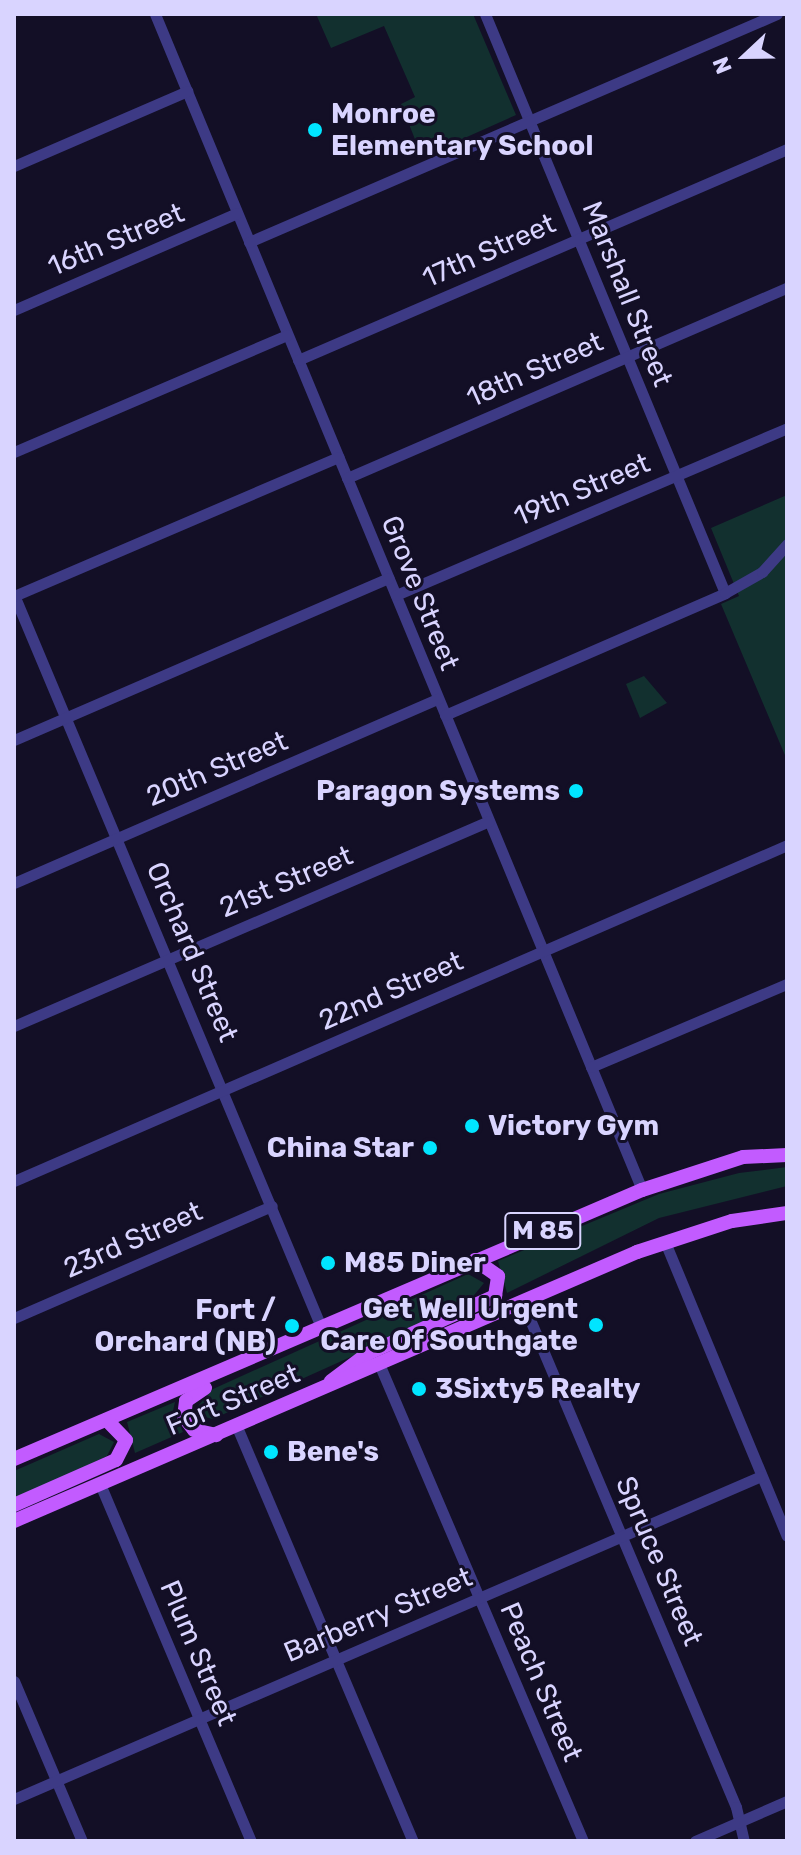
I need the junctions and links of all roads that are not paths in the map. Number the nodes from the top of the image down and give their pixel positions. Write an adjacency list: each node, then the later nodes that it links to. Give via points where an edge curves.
1 (155, 14): 4 (street, Grove Street)
2 (485, 14): 5 (street, Marshall Street)
3 (777, 14): 5 (street)
4 (187, 91): 7 (street); 8 (street, Grove Street)
5 (529, 121): 9 (street, Marshall Street); 10 (street)
6 (787, 149): 9 (street, 17th Street)
7 (14, 166)
8 (237, 213): 10 (street, Grove Street); 12 (street, 16th Street)
9 (577, 239): 14 (street, Marshall Street); 15 (street, 17th Street)
10 (249, 242): 13 (street, Grove Street)
11 (787, 288): 14 (street, 18th Street)
12 (14, 310)
13 (287, 335): 15 (street, Grove Street); 17 (street)
14 (627, 356): 19 (street, Marshall Street); 20 (street, 18th Street)
15 (298, 360): 18 (street, Grove Street)
16 (787, 428): 19 (street, 19th Street)
17 (14, 452)
18 (338, 457): 20 (street, Grove Street); 24 (street)
19 (677, 475): 23 (street, Marshall Street); 25 (street, 19th Street)
20 (347, 478): 22 (street, Grove Street)
21 (787, 544): 23 (street, via 762,572)
22 (388, 578): 25 (street, Grove Street); 28 (street)
23 (725, 593): 27 (street)
24 (14, 595): 28 (street, Orchard Street)
25 (396, 595): 26 (street, Grove Street)
26 (438, 699): 27 (street, Grove Street); 31 (street, 20th Street)
27 (445, 715): 30 (street, Grove Street)
28 (67, 717): 29 (street); 31 (street, Orchard Street)
29 (14, 740)
30 (489, 821): 34 (street, Grove Street); 35 (street, 21st Street)
31 (118, 838): 33 (street, 20th Street); 35 (street, Orchard Street)
32 (787, 845): 34 (street, 22nd Street)
33 (14, 883)
34 (542, 950): 38 (street, Grove Street); 39 (street, 22nd Street)
35 (169, 959): 37 (street, 21st Street); 39 (street, Orchard Street)
36 (787, 984): 38 (street)
37 (14, 1026)
38 (591, 1067): 42 (street, Grove Street)
39 (224, 1090): 41 (street, 22nd Street); 43 (street, Orchard Street)
40 (787, 1155): 42 (main road, Fort Street / M 85, via 743,1157)
41 (14, 1181)
42 (642, 1190): 46 (main road, Fort Street / M 85)
43 (272, 1206): 49 (street, 23rd Street); 50 (street, Orchard Street)
44 (787, 1213): 45 (main road, Fort Street / M 85, via 732,1221)
45 (665, 1242): 47 (main road, Fort Street / M 85); 57 (street)
46 (475, 1260): 48 (main road, Fort Street / M 85); 52 (main road, via 498,1276 495,1296 367,1354)
47 (523, 1303): 51 (main road, Fort Street / M 85); 61 (street, Spruce Street)
48 (365, 1308): 50 (main road, Fort Street / M 85); 55 (main road, via 332,1332 190,1397 183,1410 187,1422 203,1433)
49 (14, 1318)
50 (322, 1329): 53 (main road, Fort Street / M 85)
51 (380, 1366): 52 (main road, Fort Street / M 85); 63 (street, Peach Street)
52 (312, 1395): 54 (main road, Fort Street / M 85)
53 (107, 1420): 56 (main road, Fort Street / M 85); 59 (main road, via 126,1440 116,1460)
54 (237, 1427): 55 (main road, Fort Street / M 85); 64 (street)
55 (219, 1435): 58 (main road, Fort Street / M 85)
56 (14, 1459)
57 (761, 1476): 61 (street, Barberry Street); 62 (street)
58 (100, 1484): 60 (main road, Fort Street / M 85); 66 (street, Plum Street)
59 (14, 1505)
60 (14, 1521)
61 (622, 1536): 63 (street, Barberry Street); 70 (street, Spruce Street)
62 (787, 1536)
63 (479, 1598): 64 (street, Barberry Street); 74 (street, Peach Street)
64 (336, 1659): 66 (street, Barberry Street); 73 (street)
65 (14, 1681): 67 (street)
66 (199, 1719): 67 (street, Barberry Street); 72 (street, Plum Street)
67 (57, 1781): 68 (street, Barberry Street); 71 (street)
68 (14, 1799)
69 (787, 1801): 70 (street)
70 (739, 1822): 75 (street); 76 (street, Spruce Street)
71 (82, 1841)
72 (251, 1841)
73 (413, 1841)
74 (583, 1841)
75 (695, 1841)
76 (744, 1841)

